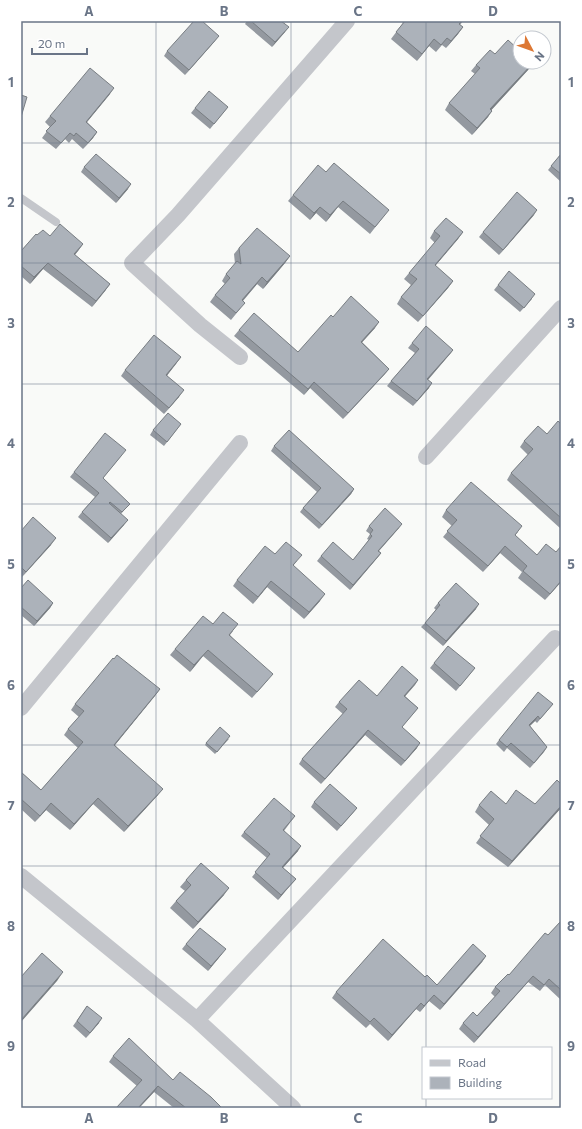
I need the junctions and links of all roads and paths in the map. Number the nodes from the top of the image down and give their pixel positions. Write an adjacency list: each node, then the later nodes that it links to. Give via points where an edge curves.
1 (347, 21): 5 (street, via 178,215 132,263 200,325)
2 (21, 198): 3 (lane)
3 (56, 222)
4 (561, 308): 7 (street)
5 (240, 357)
6 (240, 444): 9 (street)
7 (426, 457)
8 (555, 638): 11 (street)
9 (21, 708)
10 (21, 876): 11 (street)
11 (197, 1020): 12 (street)
12 (293, 1108)

